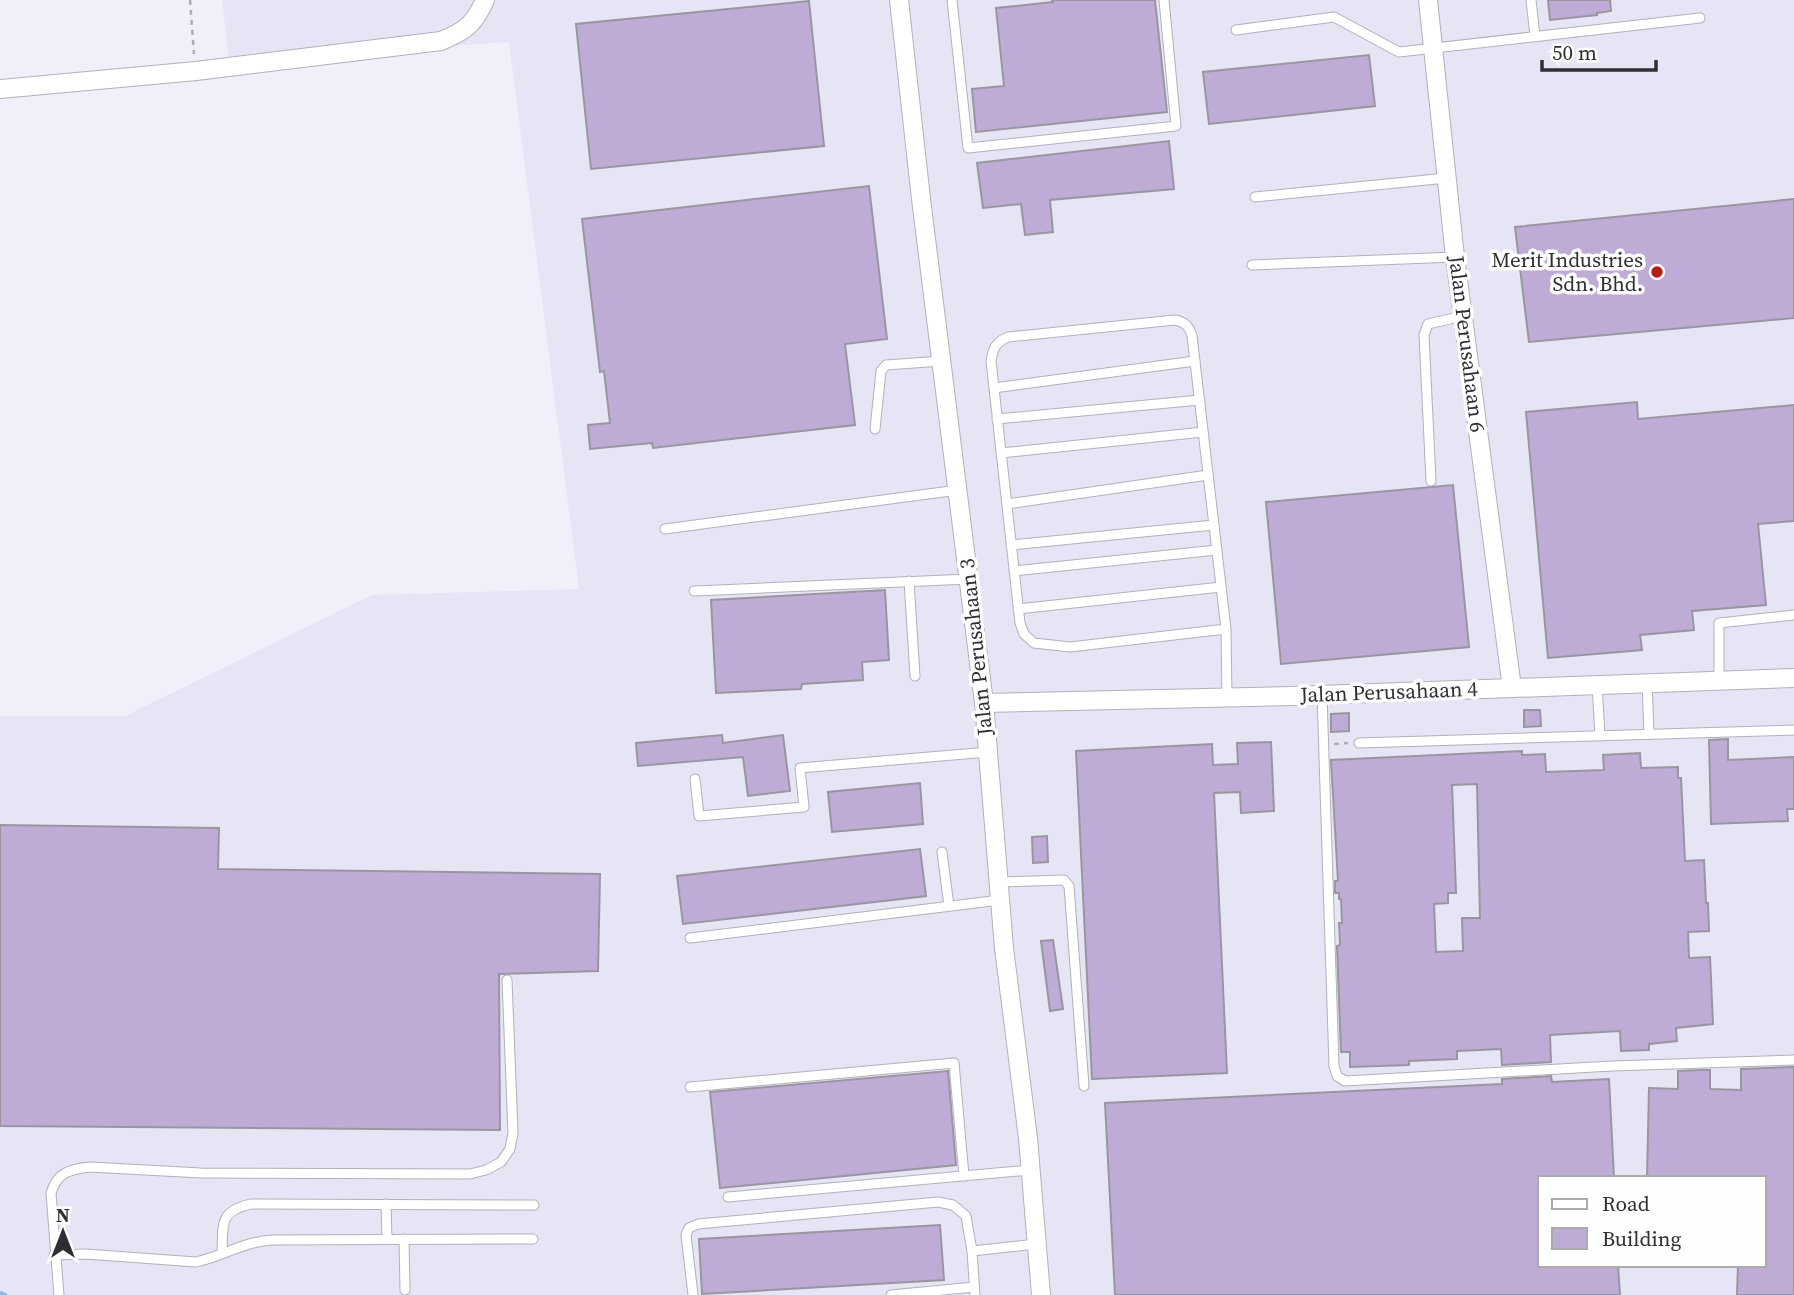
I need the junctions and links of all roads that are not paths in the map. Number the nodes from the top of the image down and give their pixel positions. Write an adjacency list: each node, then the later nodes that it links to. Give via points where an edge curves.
1 (485, 0): 11 (street, via 464,31 441,41)
2 (899, 0): 17 (street, Jalan Perusahaan 3)
3 (952, 0): 4 (lane, via 968,148 1176,126)
4 (1164, 0)
5 (1428, 0): 10 (street, Jalan Perusahaan 6)
6 (1531, 0): 9 (lane)
7 (1700, 18): 9 (lane)
8 (1236, 30): 10 (lane, via 1334,18 1399,52)
9 (1535, 36): 10 (lane)
10 (1433, 47): 12 (street, Jalan Perusahaan 6)
11 (0, 89)
12 (1447, 178): 13 (lane); 14 (street, Jalan Perusahaan 6)
13 (1255, 197)
14 (1455, 257): 15 (lane); 16 (street, Jalan Perusahaan 6)
15 (1252, 265)
16 (1463, 316): 26 (lane, via 1428,324 1424,335); 46 (street, Jalan Perusahaan 6)
17 (942, 361): 22 (lane, via 886,365 881,371); 27 (street, Jalan Perusahaan 3)
18 (1195, 362): 19 (lane); 19 (lane, via 1189,327 1175,320 1008,337 993,348); 20 (lane)
19 (994, 388): 21 (lane)
20 (1200, 400): 21 (lane); 23 (lane)
21 (998, 419): 24 (lane)
22 (875, 429)
23 (1203, 432): 24 (lane); 25 (lane)
24 (1001, 453): 28 (lane)
25 (1208, 475): 28 (lane); 29 (lane)
26 (1431, 481)
27 (958, 490): 30 (lane); 34 (street, Jalan Perusahaan 3)
28 (1007, 503): 31 (lane)
29 (1214, 524): 31 (lane); 32 (lane)
30 (666, 529)
31 (1011, 544): 33 (lane)
32 (1217, 551): 33 (lane); 36 (lane)
33 (1014, 571): 38 (lane)
34 (970, 579): 35 (lane); 49 (street, Jalan Perusahaan 3)
35 (909, 582): 37 (lane); 41 (lane)
36 (1221, 587): 38 (lane); 40 (lane)
37 (694, 591)
38 (1018, 609): 40 (lane, via 1024,634 1034,643 1050,647)
39 (1794, 615): 43 (lane, via 1719,623)
40 (1226, 629): 48 (lane)
41 (915, 676)
42 (1794, 678): 43 (street, Jalan Perusahaan 4)
43 (1719, 680): 44 (street, Jalan Perusahaan 4)
44 (1647, 682): 45 (street, Jalan Perusahaan 4); 51 (lane)
45 (1598, 684): 46 (street, Jalan Perusahaan 4); 52 (lane)
46 (1512, 688): 47 (street, Jalan Perusahaan 4)
47 (1322, 695): 48 (street, Jalan Perusahaan 4); 61 (lane, via 1336,1076 1345,1081)
48 (1227, 698): 49 (street, Jalan Perusahaan 4)
49 (984, 703): 54 (street, Jalan Perusahaan 3)
50 (1794, 730): 51 (lane)
51 (1649, 734): 52 (lane)
52 (1600, 736): 53 (lane)
53 (1359, 743)
54 (988, 752): 55 (lane, via 800,768 804,807 699,816); 57 (street, Jalan Perusahaan 3)
55 (695, 779)
56 (942, 852): 58 (lane)
57 (999, 891): 58 (lane); 62 (lane, via 1064,880 1069,886); 64 (street, Jalan Perusahaan 3)
58 (949, 906): 59 (lane)
59 (690, 938)
60 (507, 980): 75 (lane, via 514,1116 510,1149 501,1162 470,1174 76,1169 54,1181)
61 (1794, 1060)
62 (1084, 1086)
63 (691, 1087): 65 (lane, via 954,1063)
64 (1030, 1170): 65 (lane); 72 (street, Jalan Perusahaan 3)
65 (964, 1176): 66 (lane)
66 (728, 1197)
67 (386, 1204): 68 (lane); 69 (lane); 74 (lane, via 238,1207 223,1221)
68 (534, 1205)
69 (387, 1239): 70 (lane); 74 (lane, via 252,1241)
70 (404, 1239): 71 (lane); 76 (lane)
71 (533, 1239)
72 (1036, 1244): 73 (lane); 81 (street, Jalan Perusahaan 3)
73 (972, 1251): 77 (lane); 79 (lane, via 966,1216 953,1205 938,1202 698,1224 686,1235)
74 (222, 1252): 75 (lane, via 189,1262)
75 (54, 1255): 78 (lane)
76 (404, 1290)
77 (975, 1291): 80 (lane)
78 (59, 1295)
79 (693, 1295)
80 (891, 1295)
81 (1041, 1295)

